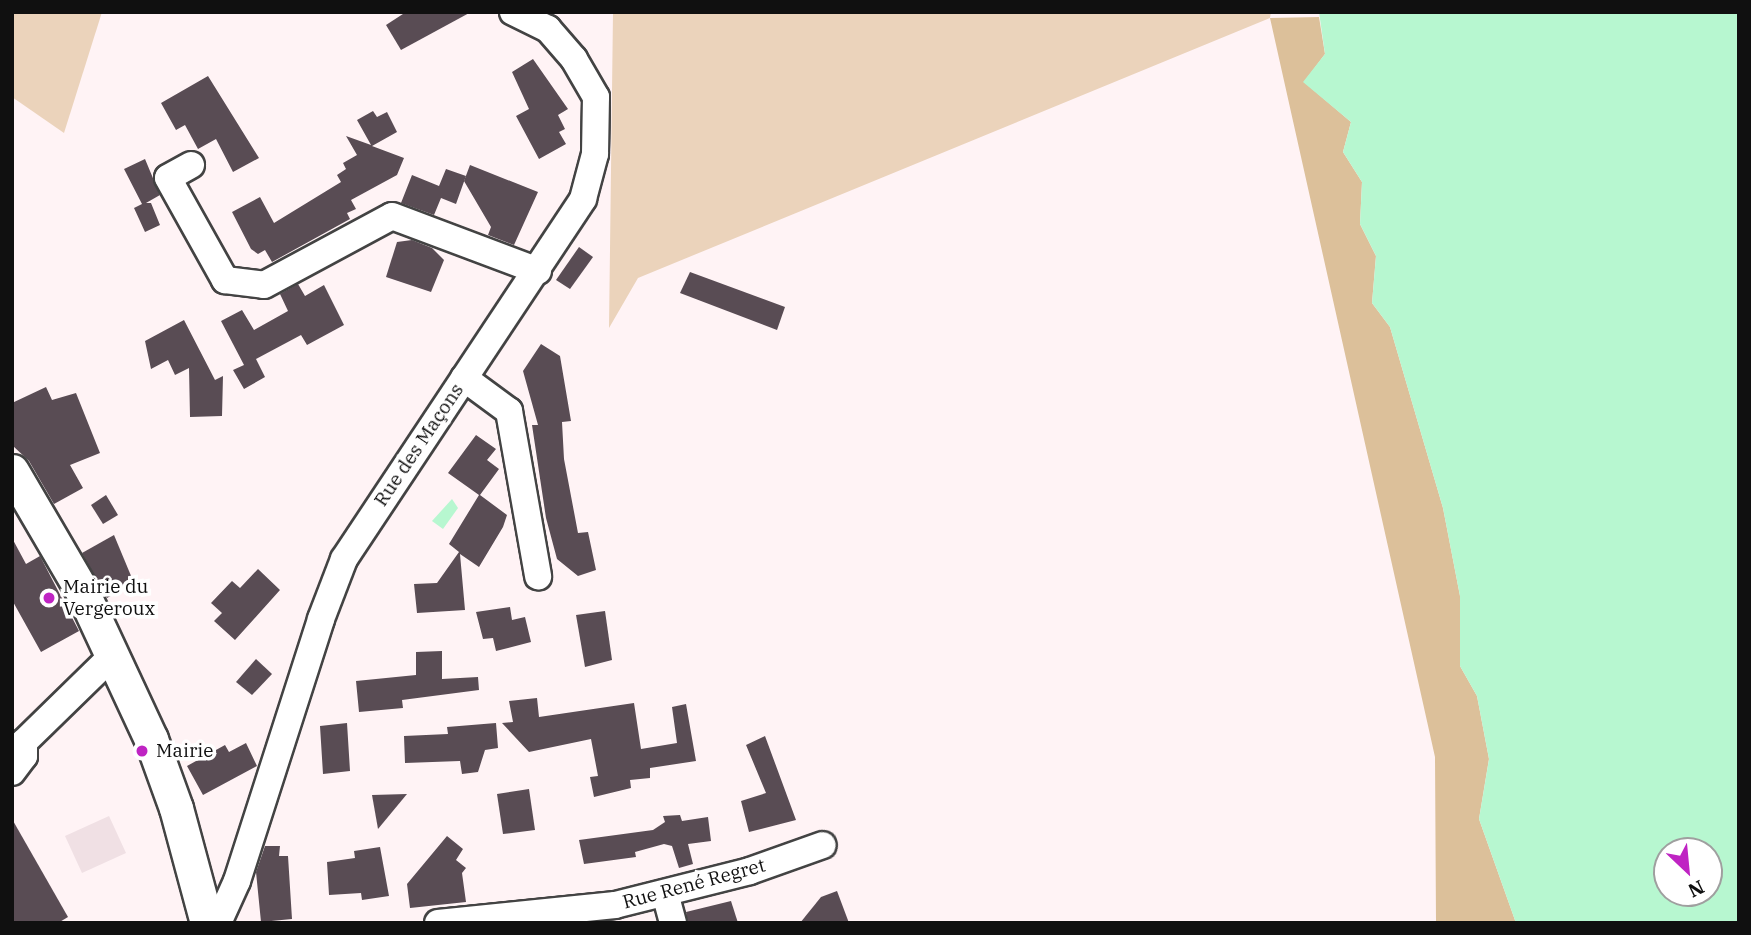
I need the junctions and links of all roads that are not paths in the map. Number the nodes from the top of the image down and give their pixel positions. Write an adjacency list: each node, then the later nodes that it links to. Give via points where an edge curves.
1 (513, 12): 3 (street, Rue des Maçons, via 548,29 575,60 596,97 595,154 583,199)
2 (191, 165): 3 (street, via 169,178 225,280 264,285 392,216)
3 (538, 271): 4 (street, Rue des Maçons)
4 (464, 378): 6 (street, via 509,411); 13 (street, Rue des Maçons, via 344,559 237,881)
5 (12, 471): 7 (street)
6 (538, 576)
7 (113, 655): 8 (street); 12 (street, via 176,808)
8 (18, 741): 9 (street, via 24,757)
9 (12, 772)
10 (823, 845): 11 (street, Rue René Regret, via 750,871)
11 (666, 893): 14 (street, Rue René Regret, via 615,905); 15 (street)
12 (207, 923)
13 (218, 923)
14 (438, 923)
15 (673, 923)

